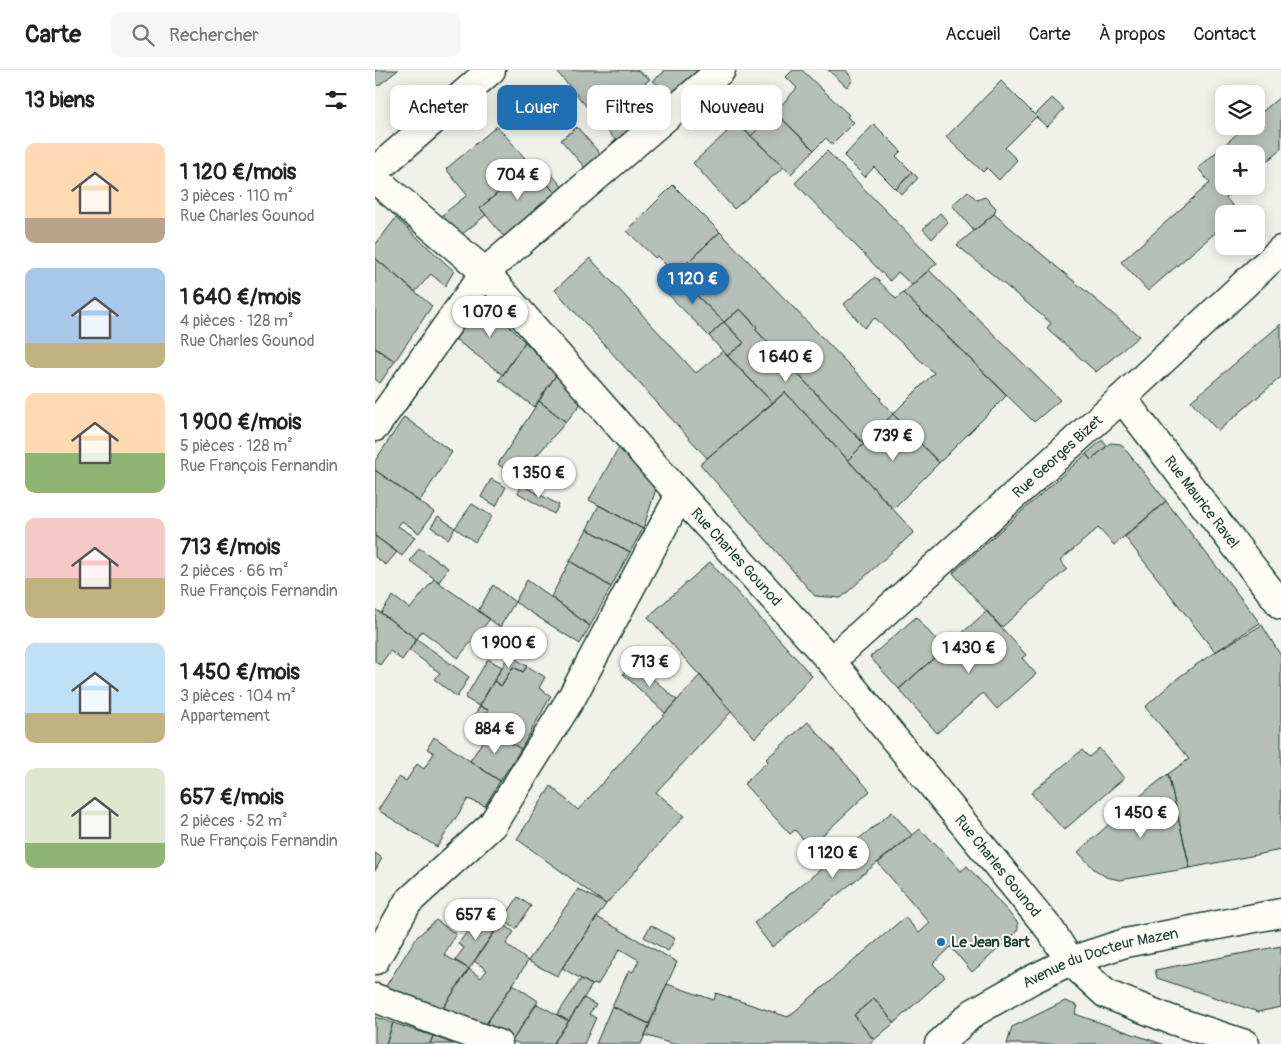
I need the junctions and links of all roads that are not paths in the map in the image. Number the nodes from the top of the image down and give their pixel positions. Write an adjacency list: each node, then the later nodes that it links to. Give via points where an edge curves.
1 (491, 70): 3 (street)
2 (721, 70): 6 (street)
3 (375, 171)
4 (375, 179): 6 (street, Rue Charles Gounod)
5 (1281, 250): 7 (street, Rue Georges Bizet)
6 (485, 272): 8 (street); 9 (street, Rue Charles Gounod)
7 (1122, 398): 10 (street, Rue Maurice Ravel); 11 (street, Rue Georges Bizet)
8 (375, 427)
9 (681, 495): 11 (street, Rue Charles Gounod); 13 (street, via 572,697 492,825 408,902)
10 (1281, 605)
11 (831, 661): 14 (street, Rue Charles Gounod, via 1051,931)
12 (1281, 913): 14 (street, Avenue du Docteur Mazen, via 1125,943)
13 (375, 960)
14 (1070, 961): 17 (street, Avenue du Docteur Mazen, via 973,1013); 18 (street, Rue Charles Gounod, via 1106,994)
15 (375, 998): 16 (street)
16 (499, 1044)
17 (939, 1044)
18 (1245, 1044)

